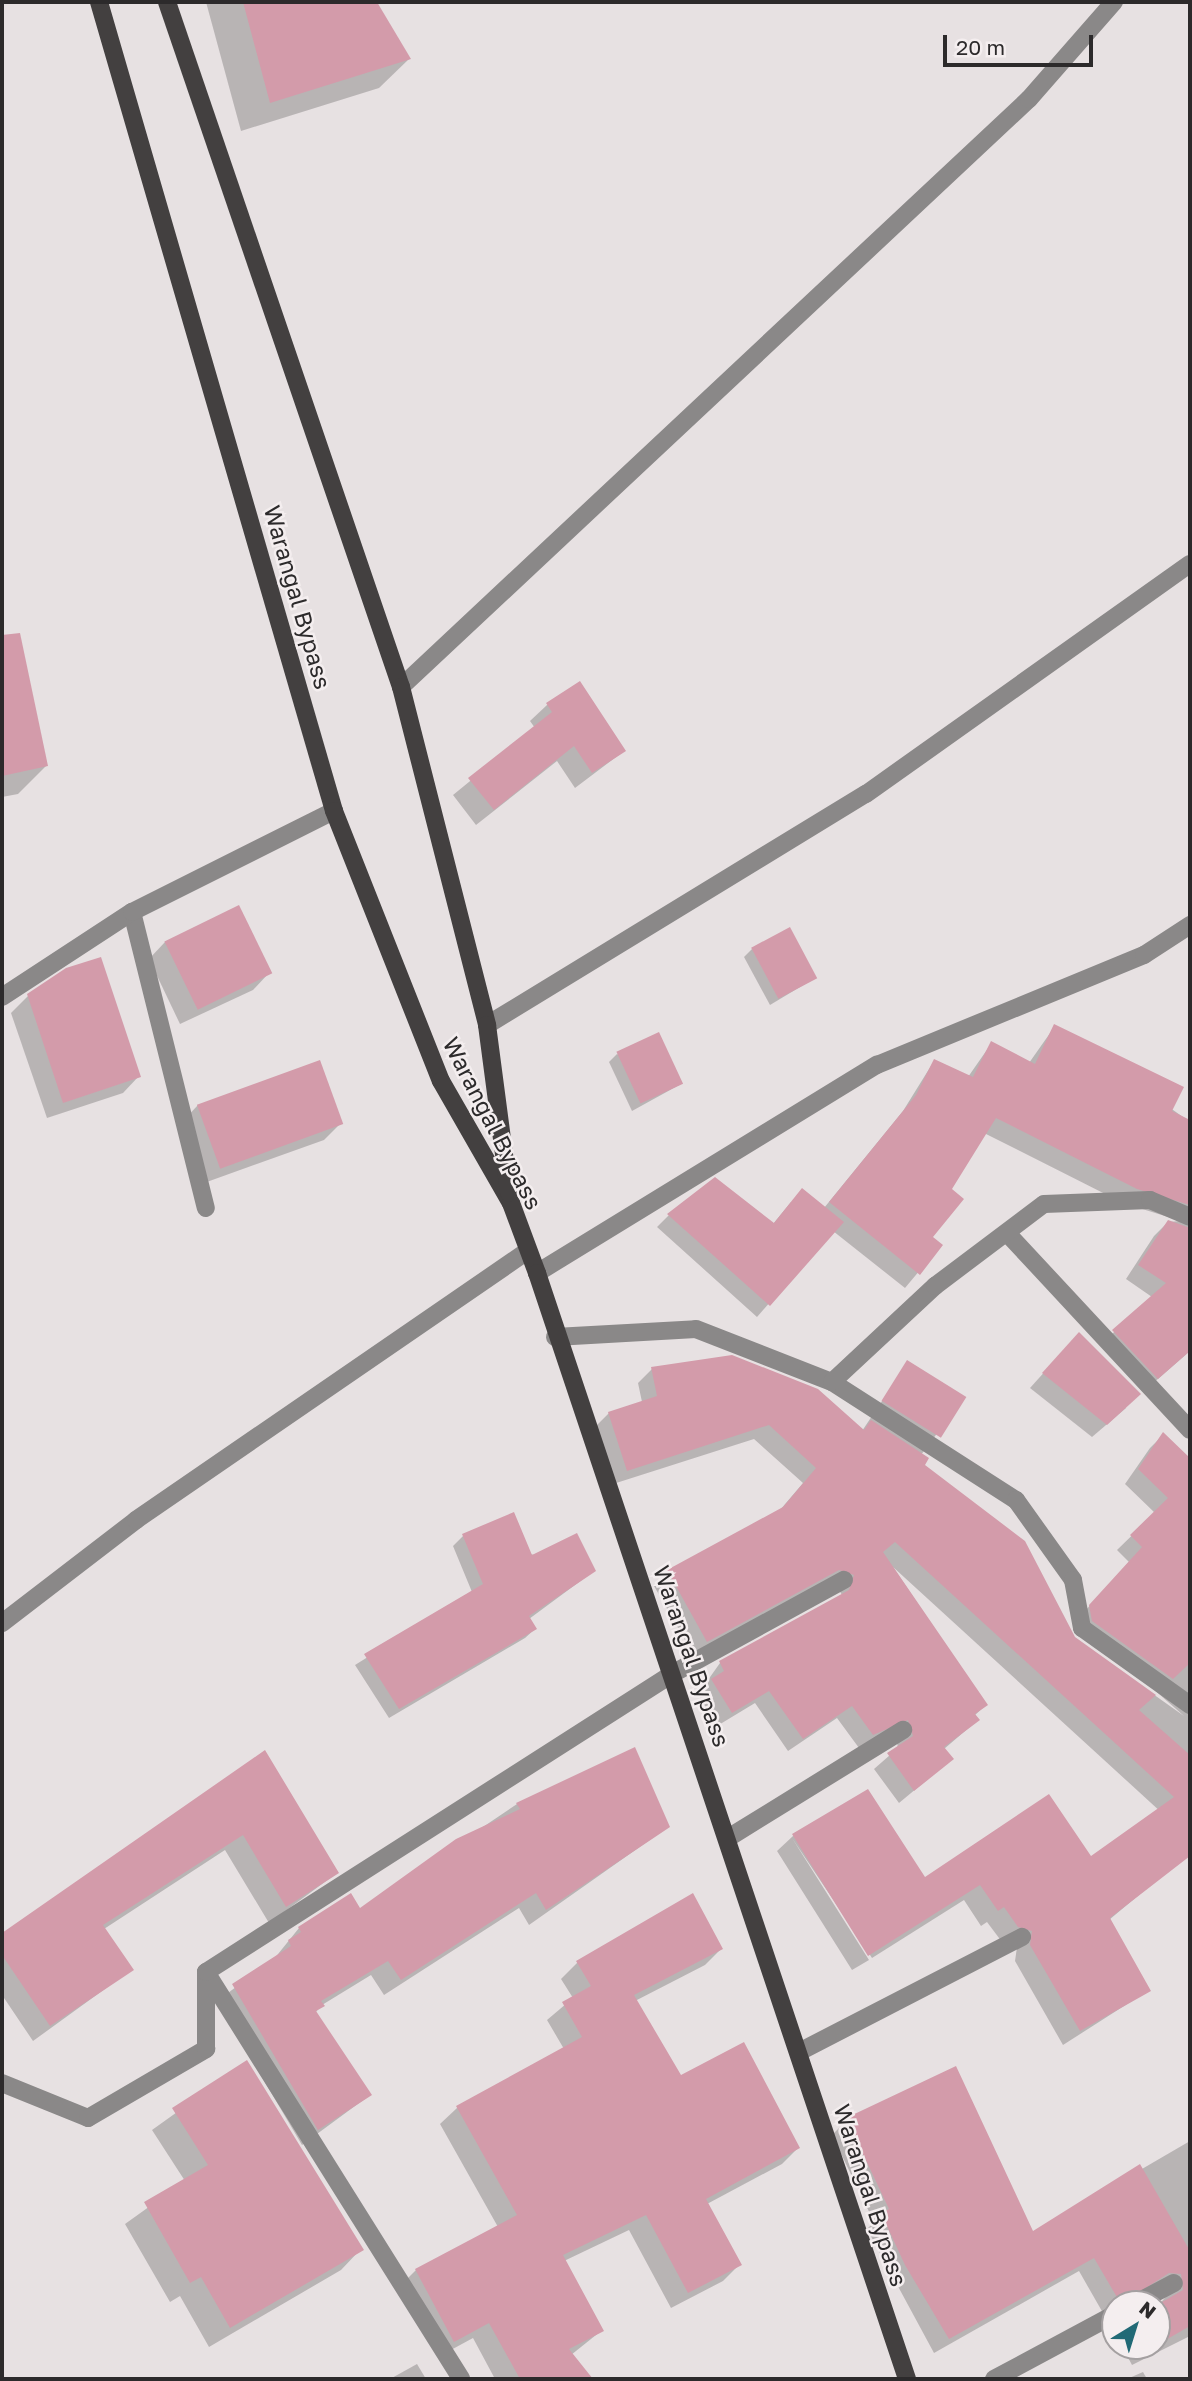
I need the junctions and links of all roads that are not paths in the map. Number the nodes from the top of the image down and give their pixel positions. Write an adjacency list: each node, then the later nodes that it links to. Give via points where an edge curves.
1 (99, 2): 6 (main road, Warangal Bypass)
2 (167, 2): 5 (main road)
3 (1114, 2): 5 (street, via 1029,99)
4 (1190, 564): 10 (street, via 866,794)
5 (401, 687): 10 (main road)
6 (334, 811): 7 (street); 11 (main road, Warangal Bypass, via 441,1080)
7 (132, 912): 9 (street); 12 (street)
8 (1190, 925): 16 (street, via 1144,955 877,1065)
9 (2, 996)
10 (488, 1025): 11 (main road)
11 (511, 1203): 15 (main road, Warangal Bypass)
12 (206, 1208)
13 (1190, 1217): 14 (street, via 1150,1200 1045,1204)
14 (1007, 1233): 18 (street, via 935,1286); 19 (street)
15 (528, 1251): 16 (main road, Warangal Bypass); 21 (street, via 136,1520)
16 (537, 1273): 17 (main road, Warangal Bypass)
17 (555, 1337): 18 (street, via 696,1329); 22 (main road, Warangal Bypass)
18 (832, 1382): 23 (street, via 1016,1500 1073,1580 1082,1629)
19 (1190, 1430)
20 (844, 1580): 22 (street)
21 (2, 1623)
22 (672, 1674): 25 (main road, Warangal Bypass); 27 (street)
23 (1190, 1705)
24 (903, 1730): 25 (street)
25 (728, 1838): 28 (main road, Warangal Bypass)
26 (1022, 1937): 28 (street)
27 (206, 1972): 29 (street, via 206,2049 88,2118); 33 (street)
28 (799, 2052): 34 (main road, Warangal Bypass)
29 (2, 2083)
30 (1174, 2283): 31 (street)
31 (1161, 2290)
32 (1101, 2322): 35 (street)
33 (461, 2379)
34 (907, 2379)
35 (994, 2379)

